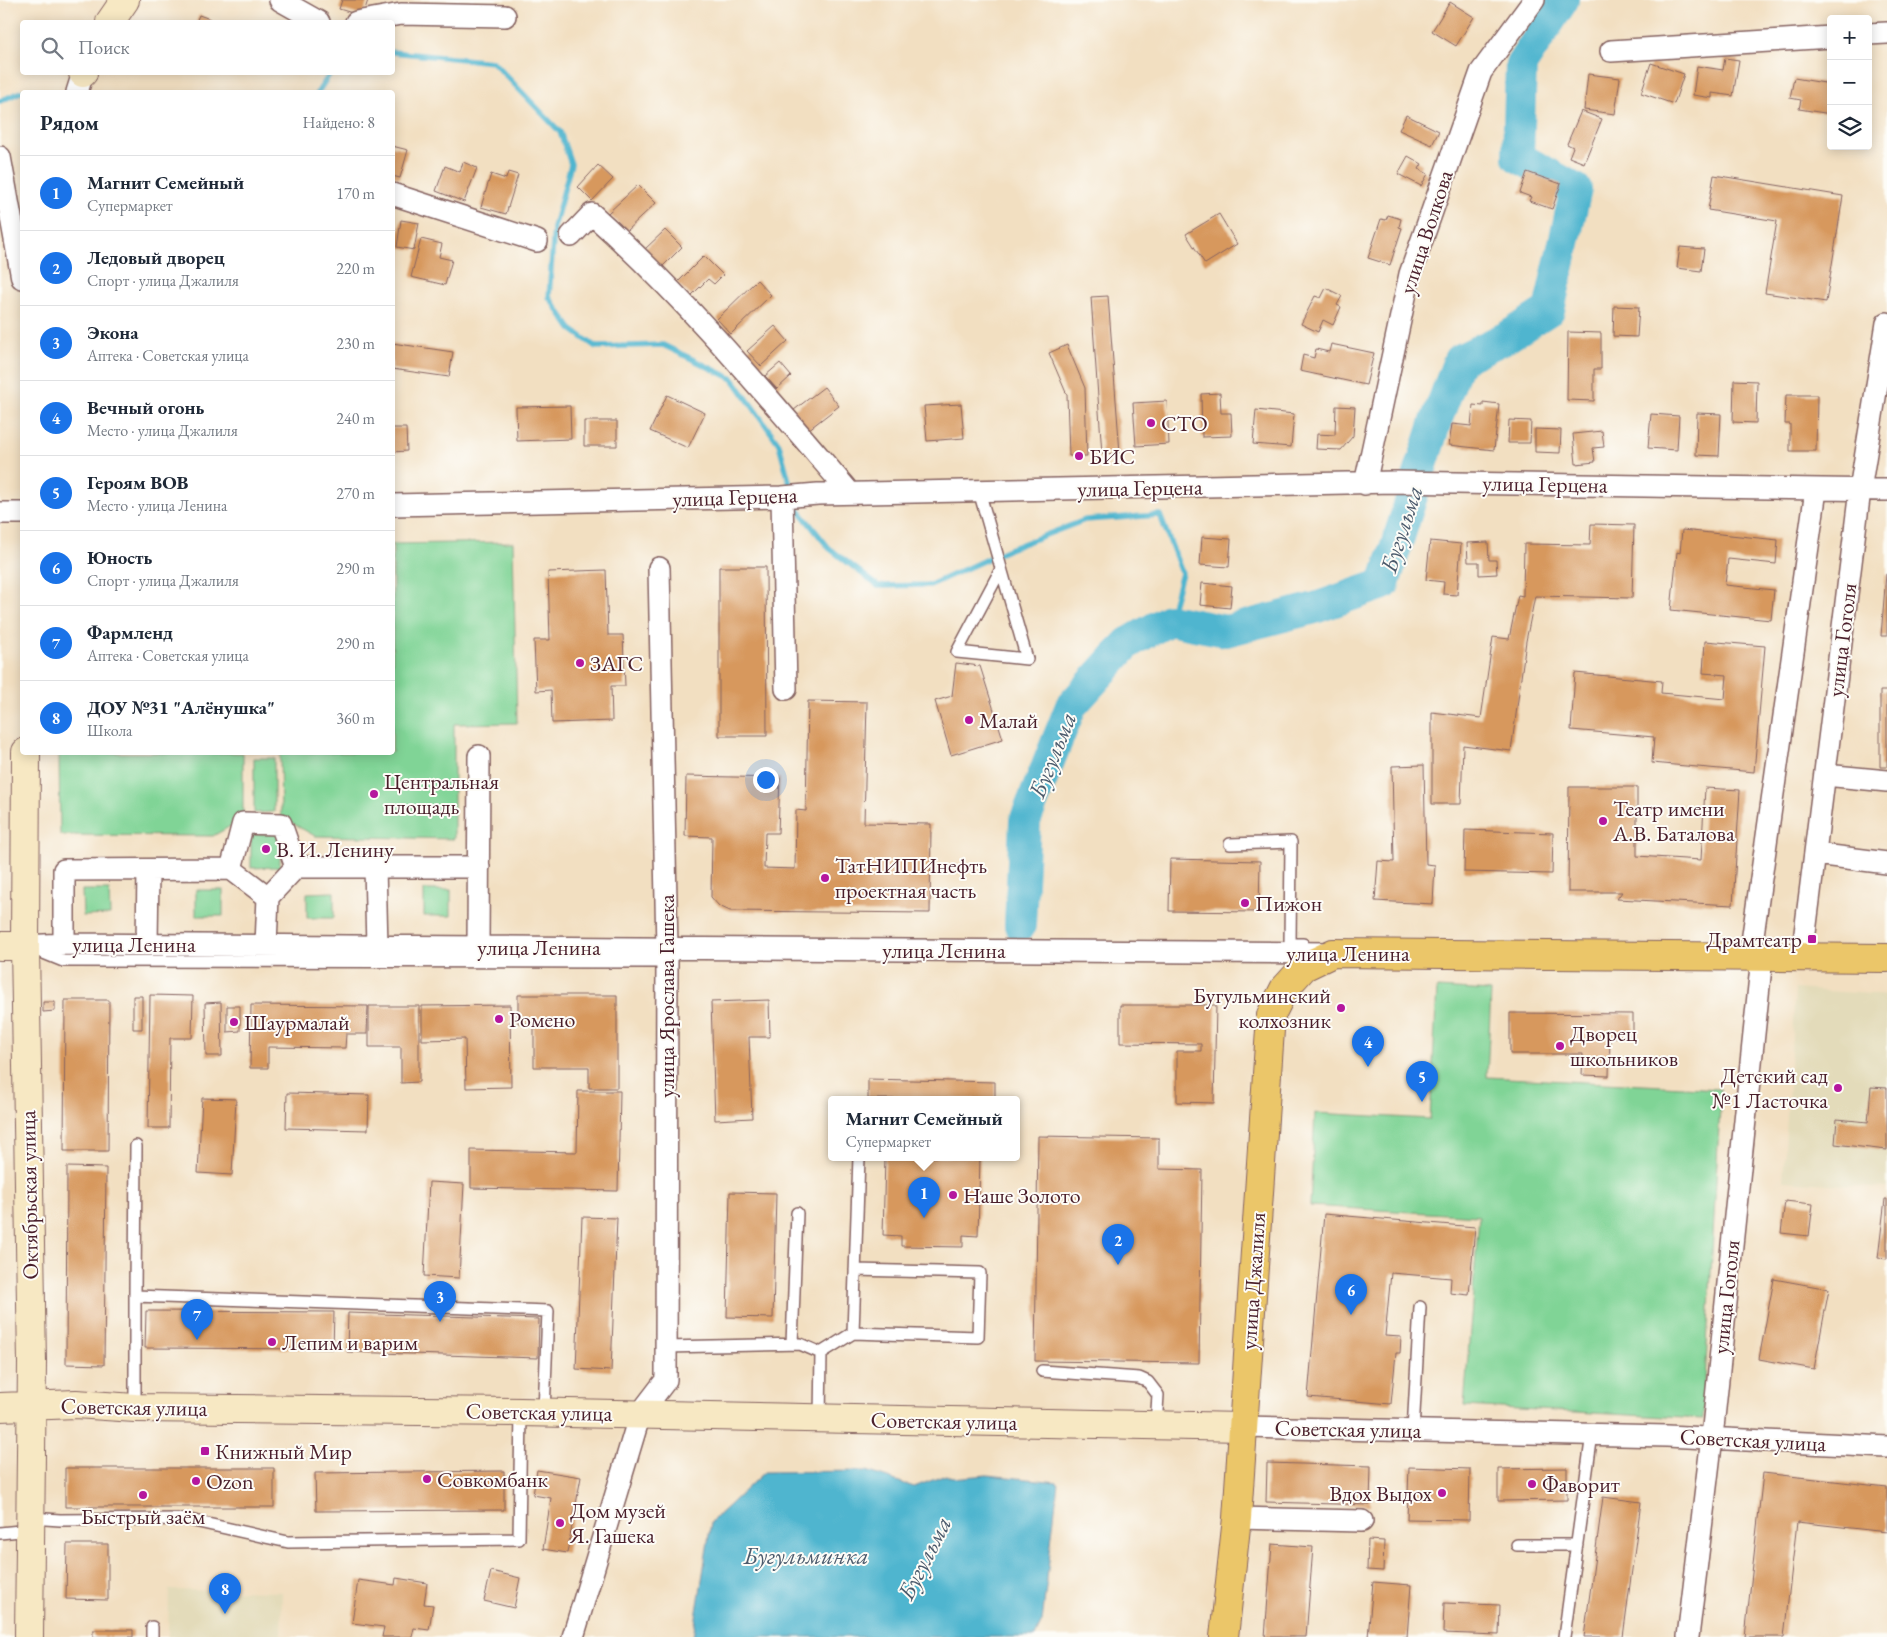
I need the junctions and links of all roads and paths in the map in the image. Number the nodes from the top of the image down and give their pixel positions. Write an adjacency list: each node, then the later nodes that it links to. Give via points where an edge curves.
1 (125, 0): 5 (street)
2 (280, 0): 6 (street)
3 (1534, 0): 20 (street, улица Волкова, via 1481,72 1464,118 1410,274)
4 (505, 16): 7 (street, via 401,14)
5 (111, 20)
6 (315, 20)
7 (367, 20)
8 (1887, 33): 9 (street)
9 (1872, 34)
10 (1827, 36): 11 (street)
11 (1611, 51)
12 (82, 75): 13 (street)
13 (78, 90)
14 (0, 158): 18 (street)
15 (395, 195): 17 (street)
16 (571, 236): 25 (street, via 592,214 629,248 716,337)
17 (537, 240)
18 (20, 267)
19 (1887, 323): 22 (street, улица Гоголя)
20 (1365, 484): 21 (street, улица Герцена, via 1434,482); 24 (street, улица Герцена)
21 (1816, 490): 22 (street, улица Герцена); 54 (street, улица Гоголя)
22 (1860, 490): 23 (street, улица Герцена); 35 (street, улица Гоголя)
23 (1887, 490)
24 (979, 491): 25 (street, улица Герцена); 31 (lane)
25 (850, 493): 26 (street, улица Герцена)
26 (782, 497): 27 (street, улица Герцена); 32 (street)
27 (395, 505)
28 (0, 513): 29 (street)
29 (20, 513)
30 (659, 568): 53 (street, улица Ярослава Гашека)
31 (1001, 569): 31 (lane, via 1027,658 957,652 979,610)
32 (786, 689)
33 (26, 755): 48 (street, Октябрьская улица)
34 (479, 756): 40 (street)
35 (1825, 775): 36 (street); 38 (street, улица Гоголя)
36 (1887, 781)
37 (1230, 844): 52 (lane, via 1291,842 1290,944 1335,944)
38 (1815, 854): 39 (street); 55 (street, улица Гоголя)
39 (1887, 863)
40 (478, 866): 42 (street); 50 (street)
41 (296, 867): 42 (street); 43 (street, via 282,824 243,824); 45 (street)
42 (375, 867): 49 (street)
43 (231, 869): 44 (street); 45 (street)
44 (148, 870): 46 (street); 51 (street, via 64,870)
45 (268, 897): 47 (street)
46 (147, 944): 47 (street, улица Ленина); 51 (street, улица Ленина)
47 (266, 945): 49 (street, улица Ленина)
48 (12, 946): 51 (street, улица Ленина); 68 (street, Октябрьская улица)
49 (377, 946): 50 (street, улица Ленина)
50 (478, 947): 53 (street, улица Ленина)
51 (63, 952): 53 (lane)
52 (1333, 953): 53 (street, улица Ленина); 54 (main road, улица Ленина); 75 (main road, улица Джалиля, via 1304,967 1284,989 1270,1015)
53 (667, 955): 65 (street, улица Ярослава Гашека)
54 (1756, 956): 55 (main road, улица Ленина); 78 (street, улица Гоголя)
55 (1802, 957): 56 (main road, улица Ленина)
56 (1887, 958)
57 (136, 1146): 61 (lane)
58 (859, 1161): 60 (lane)
59 (797, 1212): 64 (lane)
60 (855, 1270): 63 (lane); 63 (lane, via 980,1273 978,1337)
61 (135, 1296): 70 (lane); 71 (lane, via 548,1311)
62 (1420, 1307): 76 (lane)
63 (853, 1334): 66 (lane)
64 (792, 1344): 65 (lane); 66 (lane)
65 (666, 1347): 72 (street, улица Ярослава Гашека, via 666,1380)
66 (821, 1353): 73 (lane)
67 (1042, 1371): 74 (lane, via 1139,1378 1148,1382 1158,1394)
68 (32, 1406): 69 (street, Советская улица); 70 (street, Советская улица, via 76,1404); 82 (street, Октябрьская улица)
69 (0, 1407)
70 (135, 1408): 71 (street, Советская улица)
71 (533, 1412): 72 (street, Советская улица); 82 (lane, via 519,1539 288,1542 185,1518 60,1520)
72 (640, 1414): 73 (street, Советская улица); 87 (street)
73 (820, 1418): 74 (street, Советская улица)
74 (1156, 1426): 75 (street, Советская улица)
75 (1243, 1427): 76 (street, Советская улица); 80 (main road, улица Джалиля)
76 (1413, 1431): 77 (street, Советская улица)
77 (1592, 1434): 78 (street, Советская улица); 85 (lane)
78 (1712, 1437): 79 (street, Советская улица); 90 (street, улица Гоголя)
79 (1887, 1447)
80 (1237, 1518): 81 (street); 88 (main road, улица Джалиля)
81 (1362, 1521)
82 (30, 1524): 83 (lane); 86 (street, Октябрьская улица)
83 (0, 1533)
84 (1516, 1545): 85 (lane)
85 (1577, 1545): 89 (lane)
86 (29, 1637)
87 (573, 1637)
88 (1224, 1637)
89 (1564, 1637)
90 (1688, 1637)

